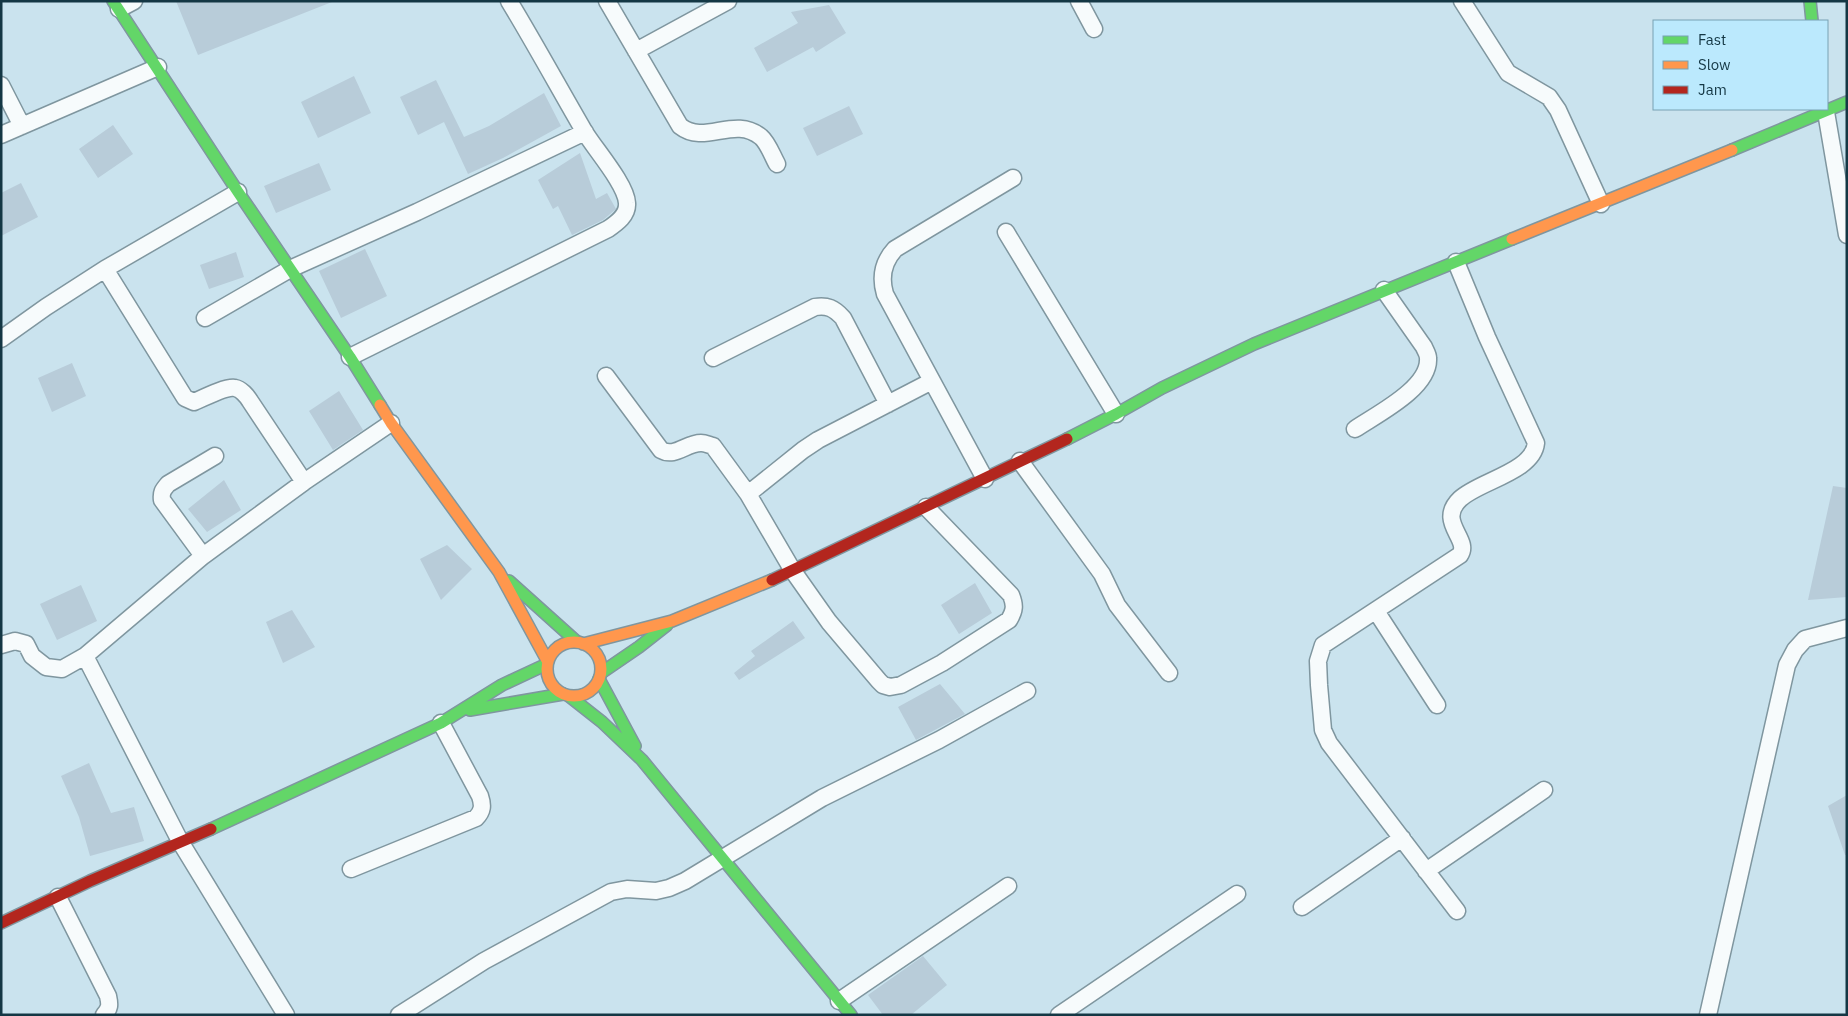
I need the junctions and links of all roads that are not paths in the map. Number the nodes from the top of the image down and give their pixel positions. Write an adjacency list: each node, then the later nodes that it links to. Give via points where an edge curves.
1 (134, 1): 8 (street)
2 (509, 1): 18 (street)
3 (607, 1): 11 (street)
4 (728, 1): 11 (street)
5 (1079, 1): 10 (street)
6 (1462, 1): 23 (street, via 1508,72 1549,97 1558,110)
7 (1810, 1): 9 (street)
8 (116, 5): 12 (street)
9 (1812, 20)
10 (1094, 29)
11 (636, 51): 20 (street, via 680,126 695,134 738,127 752,131 762,138)
12 (158, 68): 17 (street); 22 (street)
13 (1, 85): 17 (street)
14 (1847, 102): 15 (street)
15 (1828, 109)
16 (1825, 110): 23 (street); 25 (street)
17 (22, 126): 19 (street)
18 (585, 132): 28 (street); 32 (street, via 624,191 626,211 620,220 608,229)
19 (1, 135)
20 (777, 164)
21 (1013, 178): 35 (street, via 895,249 887,258 883,275 885,294)
22 (238, 192): 27 (street); 28 (street)
23 (1601, 204): 26 (street)
24 (1006, 232): 37 (street)
25 (1847, 235)
26 (1456, 262): 29 (street); 49 (street, via 1536,443 1535,450 1522,464 1462,497 1453,507 1454,529 1463,546 1460,555)
27 (106, 269): 31 (street); 43 (street, via 185,398 194,402 228,388 243,393)
28 (290, 269): 30 (street); 32 (street)
29 (1384, 290): 37 (street, via 1254,344); 39 (street, via 1424,347 1428,357 1426,369 1412,390)
30 (206, 318)
31 (1, 339)
32 (350, 357): 38 (street)
33 (714, 358): 36 (street, via 815,307 825,306 836,310 843,318)
34 (606, 376): 44 (street, via 661,450 671,453 704,442 713,446)
35 (932, 381): 36 (street); 42 (street)
36 (888, 404): 44 (street, via 803,450)
37 (1116, 414): 41 (street)
38 (391, 423): 43 (street); 48 (street)
39 (1354, 429)
40 (215, 456): 46 (street, via 162,490 162,500)
41 (1020, 461): 42 (street); 56 (street)
42 (985, 479): 45 (street)
43 (304, 482): 46 (street)
44 (748, 494): 47 (street)
45 (926, 507): 47 (street); 47 (street, via 1011,595 1014,613 1009,620 942,663 901,685 890,687 879,681 829,622)
46 (203, 556): 54 (street)
47 (793, 571): 50 (street)
48 (499, 572): 52 (street); 55 (street)
49 (1376, 611): 60 (street); 65 (street, via 1323,645 1320,651 1322,730)
50 (672, 621): 52 (street); 57 (street)
51 (1847, 628): 82 (street, via 1805,639 1787,665)
52 (580, 643): 55 (street, via 570,642 559,647); 57 (street, via 594,650 600,661)
53 (1, 645): 54 (street, via 15,640 26,644 32,656 46,666 62,669)
54 (85, 656): 66 (street)
55 (548, 663): 59 (street, via 550,683); 61 (street, via 510,681)
56 (1169, 673)
57 (600, 676): 59 (street, via 587,693); 63 (street)
58 (1027, 691): 67 (street, via 939,740 822,798)
59 (566, 695): 61 (street); 63 (street, via 602,722)
60 (1437, 705)
61 (464, 711): 62 (street)
62 (441, 723): 66 (street); 68 (street, via 480,796 481,812 476,818)
63 (642, 760): 67 (street)
64 (1544, 790): 69 (street)
65 (1402, 838): 69 (street); 73 (street)
66 (181, 843): 72 (street); 78 (street)
67 (723, 858): 76 (street); 79 (street, via 669,888 611,892 484,961)
68 (351, 869)
69 (1426, 871): 74 (street)
70 (1008, 886): 76 (street)
71 (1237, 894): 81 (street)
72 (58, 897): 75 (street); 77 (street, via 108,996 109,1009)
73 (1302, 907)
74 (1457, 911)
75 (2, 920)
76 (839, 1000): 80 (street)
77 (104, 1015)
78 (286, 1015)
79 (400, 1015)
80 (851, 1015)
81 (1059, 1015)
82 (1708, 1015)

